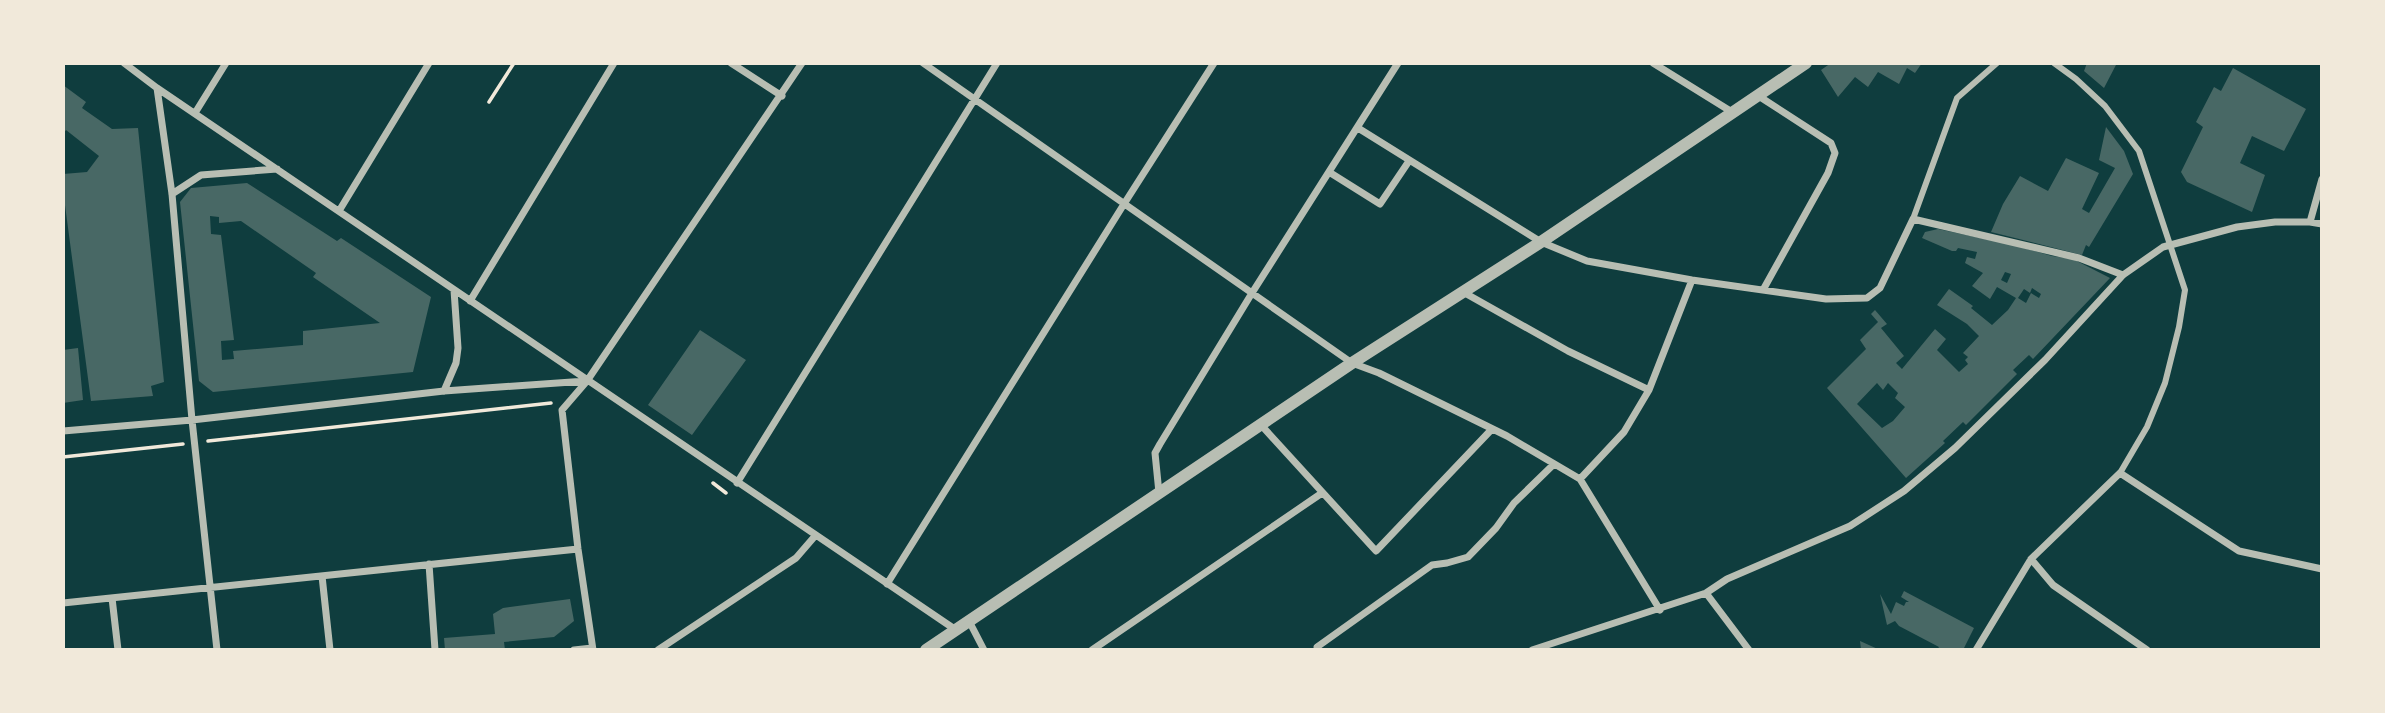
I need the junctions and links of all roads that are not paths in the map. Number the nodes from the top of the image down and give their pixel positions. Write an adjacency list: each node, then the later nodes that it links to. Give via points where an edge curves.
1 (124, 63): 15 (street)
2 (226, 63): 20 (street)
3 (429, 63): 28 (street)
4 (614, 63): 40 (street)
5 (731, 63): 17 (street)
6 (802, 63): 17 (street)
7 (923, 63): 18 (street)
8 (997, 63): 18 (street)
9 (1214, 63): 27 (street)
10 (1398, 63): 21 (street)
11 (1653, 63): 19 (street)
12 (1806, 63): 16 (street)
13 (1997, 63): 29 (street, via 1957,98)
14 (2053, 63): 33 (street, via 2105,106 2139,151)
15 (157, 88): 20 (street); 26 (street)
16 (1758, 95): 19 (street); 37 (street, via 1831,143 1835,153)
17 (782, 96): 42 (street)
18 (974, 99): 27 (street); 52 (street)
19 (1732, 112): 32 (street)
20 (195, 113): 23 (street)
21 (1358, 128): 22 (street); 24 (street)
22 (1409, 161): 24 (street, via 1380,204); 32 (street)
23 (277, 169): 26 (street, via 201,175); 28 (street)
24 (1329, 172): 39 (street)
25 (2322, 179): 30 (street)
26 (172, 194): 45 (street)
27 (1124, 204): 39 (street); 61 (street)
28 (339, 211): 36 (street)
29 (1913, 219): 34 (street, via 2079,258); 37 (street, via 1880,288 1867,298 1826,299)
30 (2310, 222): 31 (street); 33 (street, via 2237,227)
31 (2322, 224)
32 (1541, 242): 35 (street, via 1587,261); 38 (street)
33 (2170, 244): 34 (street); 50 (street, via 2185,290 2179,327 2165,383 2147,427)
34 (2123, 275): 63 (street, via 2045,360 1904,491 1850,526 1727,579)
35 (1692, 280): 37 (street); 43 (street)
36 (454, 290): 40 (street); 44 (street, via 458,348)
37 (1763, 290)
38 (1462, 292): 41 (street); 43 (street, via 1568,352)
39 (1252, 293): 41 (street); 53 (street, via 1155,453)
40 (470, 301): 42 (street)
41 (1352, 363): 46 (street); 47 (street)
42 (587, 381): 44 (street); 52 (street); 56 (street, via 562,410)
43 (1649, 390): 51 (street, via 1624,432)
44 (444, 391): 45 (street)
45 (192, 420): 48 (street); 62 (street)
46 (1261, 425): 53 (street); 54 (street)
47 (1492, 429): 49 (street); 54 (street, via 1376,551)
48 (63, 431)
49 (1554, 464): 51 (street); 79 (street, via 1468,556 1432,565)
50 (2120, 473): 57 (street); 59 (street, via 2239,551)
51 (1580, 479): 66 (street)
52 (737, 483): 55 (street)
53 (1159, 493): 67 (street)
54 (1322, 493): 78 (street)
55 (815, 536): 61 (street); 75 (street, via 796,558)
56 (578, 549): 58 (street); 69 (street)
57 (2031, 559): 82 (street); 83 (street, via 2053,584)
58 (429, 564): 60 (street); 73 (street)
59 (2322, 569)
60 (322, 576): 62 (street); 72 (street)
61 (887, 584): 68 (street)
62 (210, 587): 64 (street); 71 (street)
63 (1706, 593): 66 (street); 81 (street)
64 (112, 598): 65 (street); 70 (street)
65 (63, 603)
66 (1660, 610): 80 (street)
67 (969, 621): 68 (street); 77 (street)
68 (956, 630): 76 (street)
69 (593, 649): 74 (street)
70 (118, 650)
71 (217, 650)
72 (330, 650)
73 (435, 650)
74 (574, 650)
75 (658, 650)
76 (926, 650)
77 (984, 650)
78 (1092, 650)
79 (1318, 650)
80 (1532, 650)
81 (1749, 650)
82 (1976, 650)
83 (2147, 650)

